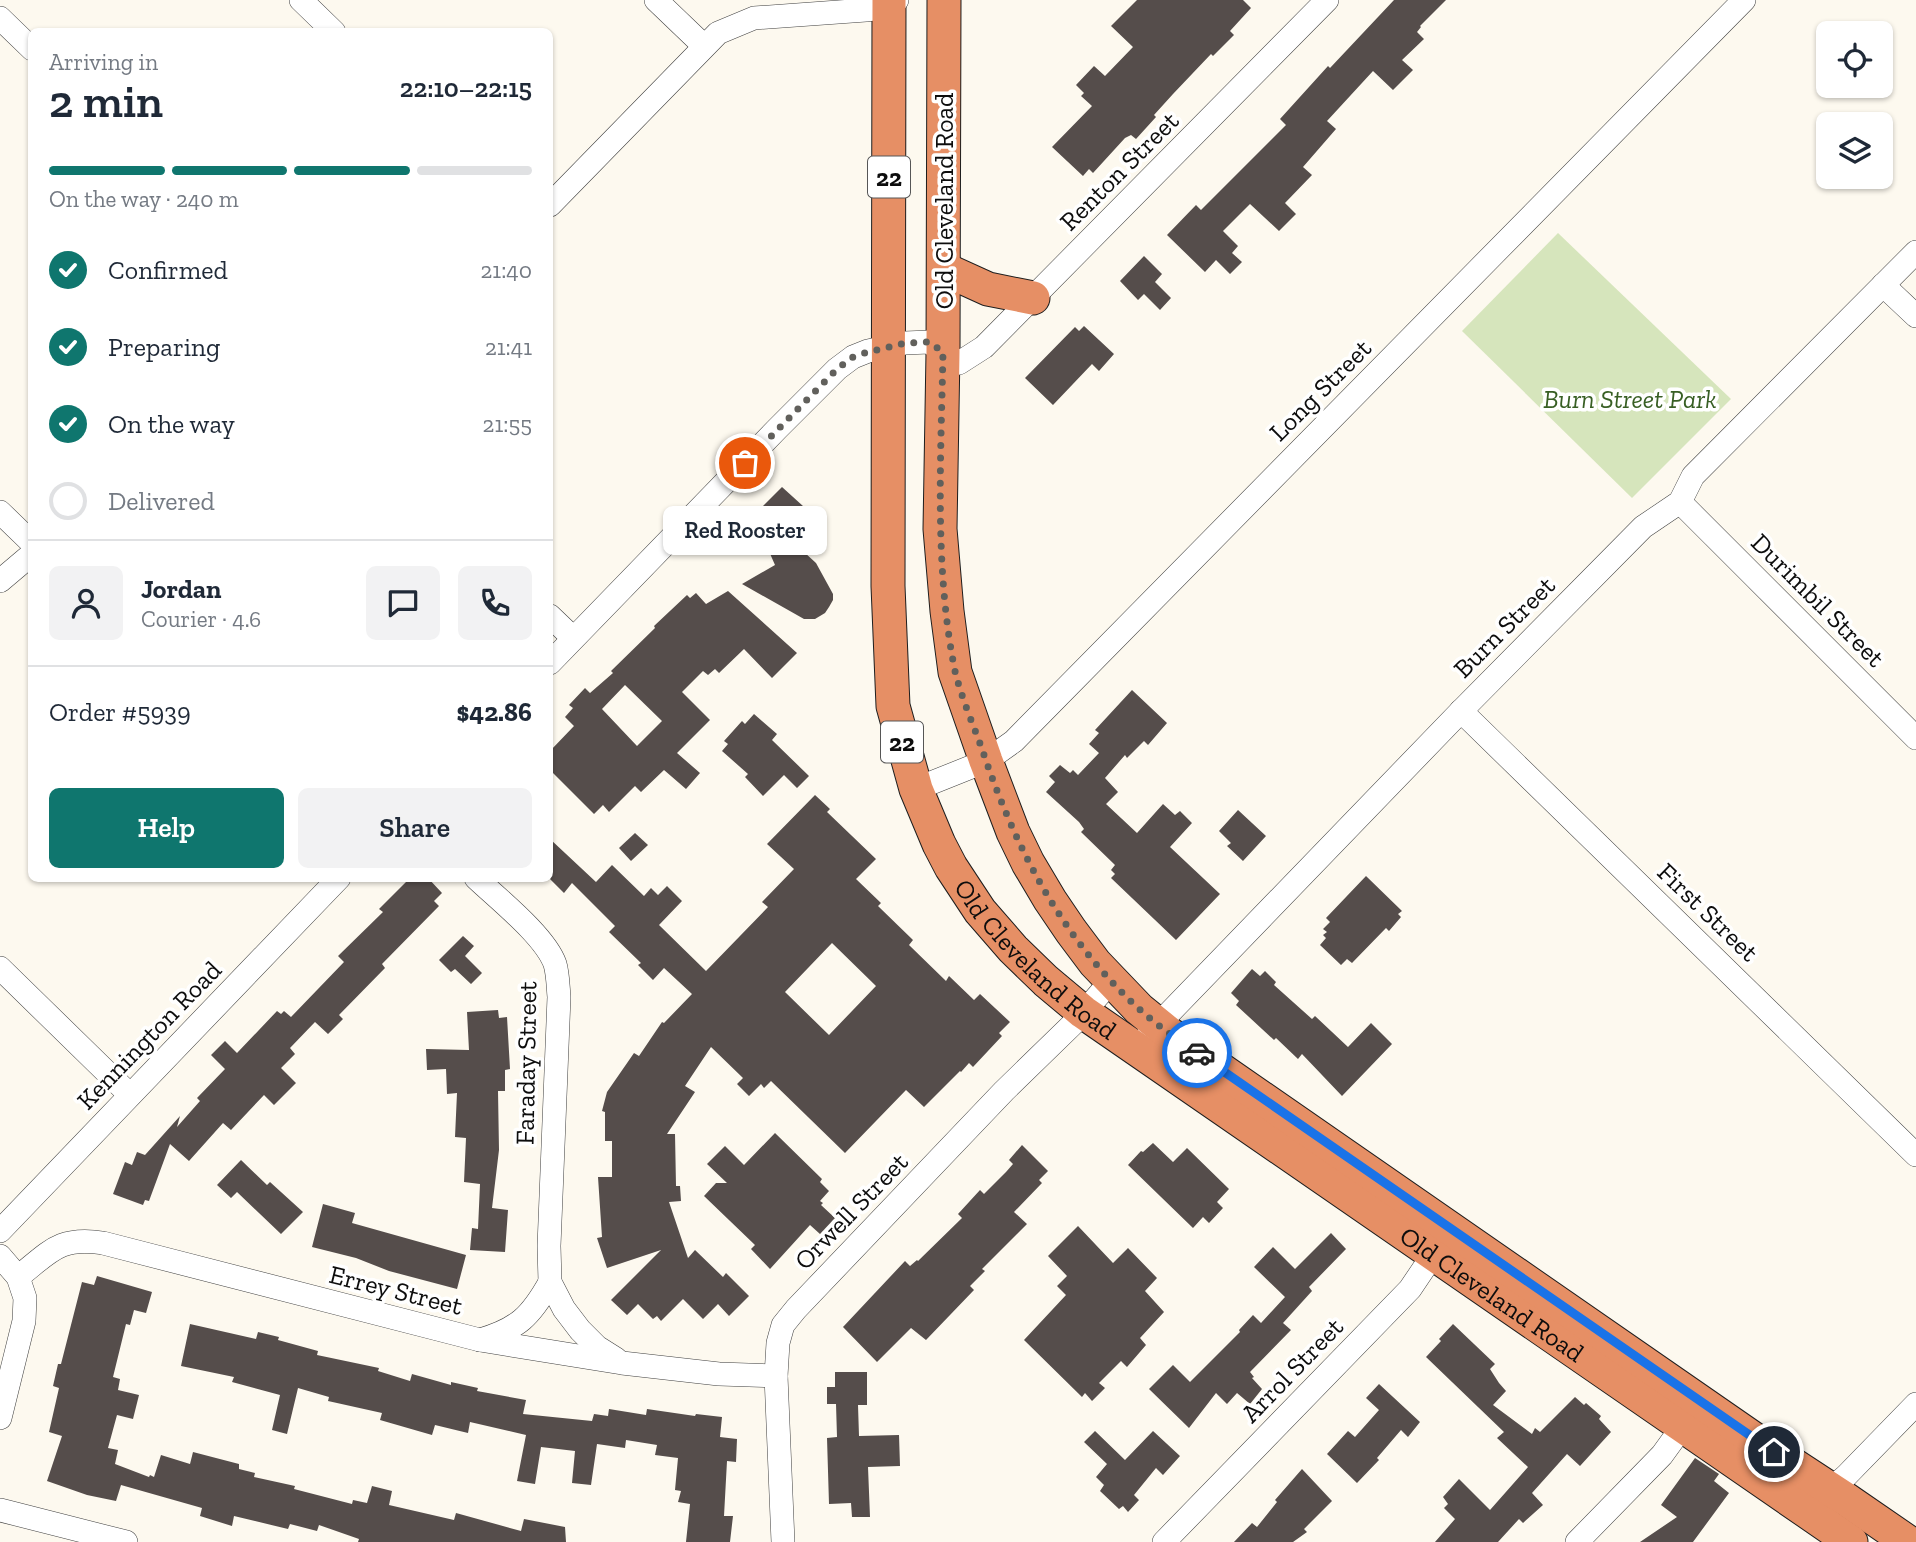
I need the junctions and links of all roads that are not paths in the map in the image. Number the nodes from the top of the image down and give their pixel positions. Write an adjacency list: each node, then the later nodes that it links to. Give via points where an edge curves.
1 (301, 0): 8 (street)
2 (656, 0): 10 (street)
3 (944, 0): 13 (highway, Old Cleveland Road / 22)
4 (1327, 0): 15 (street, Renton Street)
5 (1744, 0): 29 (street, Long Street, via 1014,741)
6 (892, 2): 10 (street, via 754,18 719,33); 17 (highway, Old Cleveland Road / 22)
7 (0, 18): 9 (street)
8 (330, 28)
9 (28, 45)
10 (704, 46): 11 (street)
11 (553, 202)
12 (1916, 252): 14 (street, Burn Street)
13 (944, 269): 15 (highway, via 988,289); 18 (highway, Old Cleveland Road / 22)
14 (1883, 285): 16 (street); 19 (street, Burn Street, via 1693,476)
15 (1033, 298): 18 (street, Renton Street, via 976,353 959,363)
16 (1916, 316)
17 (889, 347): 18 (street, via 929,342); 25 (street, via 853,357 837,369); 30 (highway, Old Cleveland Road / 22, via 888,586 893,706)
18 (943, 352): 29 (highway, Old Cleveland Road / 22, via 940,529 947,611 956,672)
19 (1680, 502): 27 (street, Burn Street, via 1643,527); 28 (street, Durimbil Street)
20 (0, 512): 21 (street)
21 (28, 539)
22 (27, 565): 23 (street)
23 (0, 581)
24 (553, 619): 25 (street)
25 (573, 638): 26 (street)
26 (553, 660)
27 (1461, 710): 36 (street, Burn Street); 39 (street, First Street)
28 (1916, 738)
29 (986, 761): 30 (street, Long Street); 34 (highway, Old Cleveland Road / 22, via 1028,863 1070,932)
30 (916, 789): 35 (highway, Old Cleveland Road / 22, via 951,867 980,911 1028,965)
31 (335, 882): 38 (street, Kennington Road)
32 (480, 882): 44 (street, Faraday Street, via 534,934 549,952 557,972)
33 (0, 968): 38 (street)
34 (1111, 981): 35 (street, Orwell Street); 36 (highway, Old Cleveland Road / 22)
35 (1083, 1012): 37 (highway, Old Cleveland Road / 22); 47 (street, Orwell Street, via 796,1309 783,1325)
36 (1158, 1025): 37 (street, Burn Street); 41 (highway, Old Cleveland Road / 22)
37 (1135, 1048): 41 (highway, Old Cleveland Road / 22)
38 (130, 1095): 40 (street, Kennington Road)
39 (1916, 1155)
40 (0, 1231)
41 (1442, 1242): 50 (highway, Old Cleveland Road / 22); 51 (highway, Old Cleveland Road / 22); 55 (street, Arrol Street, via 1410,1289)
42 (0, 1256): 43 (street)
43 (18, 1277): 45 (street, Errey Street, via 66,1242 83,1240); 49 (street, via 25,1298 24,1321)
44 (550, 1282): 45 (street, via 514,1327); 46 (street, Faraday Street, via 580,1330)
45 (480, 1340): 46 (street, Errey Street)
46 (622, 1363): 47 (street, Errey Street)
47 (776, 1377): 54 (street, Orwell Street)
48 (1916, 1404): 51 (street)
49 (0, 1418)
50 (1683, 1426): 56 (street); 57 (highway, Old Cleveland Road / 22)
51 (1831, 1489): 58 (highway, Old Cleveland Road / 22)
52 (0, 1510): 53 (street)
53 (126, 1542)
54 (783, 1542)
55 (1164, 1542)
56 (1577, 1542)
57 (1852, 1542)
58 (1908, 1542)

